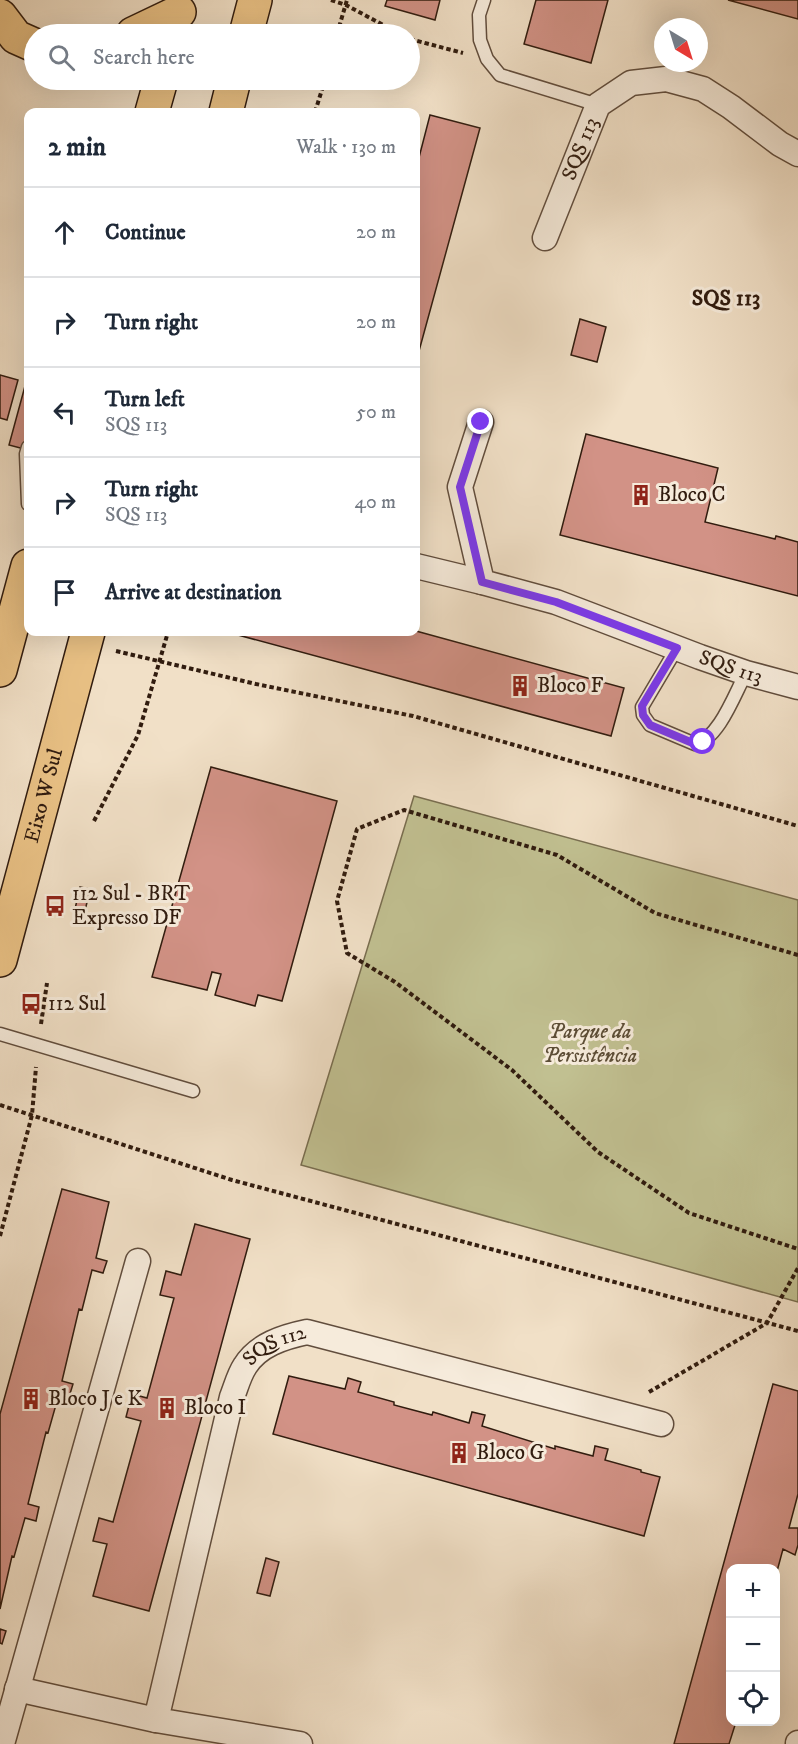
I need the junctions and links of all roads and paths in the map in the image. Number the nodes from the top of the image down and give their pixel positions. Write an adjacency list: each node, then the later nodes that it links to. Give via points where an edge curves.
1 (255, 0): 8 (main road)
2 (331, 0): 4 (path)
3 (484, 0): 13 (lane, via 479,15 480,40)
4 (346, 3): 9 (path); 10 (path)
5 (178, 15): 7 (main road)
6 (0, 16): 11 (main road, via 16,37)
7 (157, 24)
8 (249, 24)
9 (340, 24)
10 (383, 24)
11 (24, 41)
12 (420, 41): 13 (path)
13 (487, 58): 17 (lane, via 500,75)
14 (158, 90): 18 (main road)
15 (232, 90): 19 (main road)
16 (321, 90): 20 (path)
17 (598, 105): 21 (street, SQS 113, via 631,82 666,78 703,89); 22 (street, SQS 113)
18 (153, 108)
19 (227, 108)
20 (316, 108)
21 (798, 154)
22 (545, 238)
23 (481, 422): 26 (street, via 460,487)
24 (420, 567): 26 (street, SQS 113)
25 (24, 581): 32 (main road)
26 (482, 582): 29 (street, SQS 113, via 556,602)
27 (87, 636): 38 (main road, Eixo W Sul)
28 (167, 636): 31 (path)
29 (677, 648): 33 (street, SQS 113); 33 (lane, via 642,706 643,715 650,725 695,744 715,732)
30 (116, 651): 31 (path)
31 (160, 661): 35 (path, via 138,735); 36 (path, via 413,716)
32 (0, 670)
33 (746, 673): 34 (street, SQS 113)
34 (798, 687)
35 (94, 821)
36 (798, 826)
37 (798, 955): 44 (path, via 655,913 556,855 404,810 357,829 337,901 346,953 395,982 513,1070 598,1152 688,1213)
38 (0, 960)
39 (0, 1034): 40 (lane)
40 (193, 1091)
41 (0, 1105): 42 (path)
42 (32, 1115): 43 (path); 47 (path, via 232,1180)
43 (0, 1236)
44 (798, 1249)
45 (138, 1261): 51 (street)
46 (798, 1268): 47 (path)
47 (766, 1323): 48 (path); 49 (path)
48 (798, 1331)
49 (615, 1412): 50 (street, SQS 112); 52 (street, SQS 112, via 306,1332 263,1347 246,1365 232,1397)
50 (662, 1424)
51 (17, 1689): 52 (street); 53 (street)
52 (156, 1720): 54 (street)
53 (2, 1744)
54 (300, 1744)

